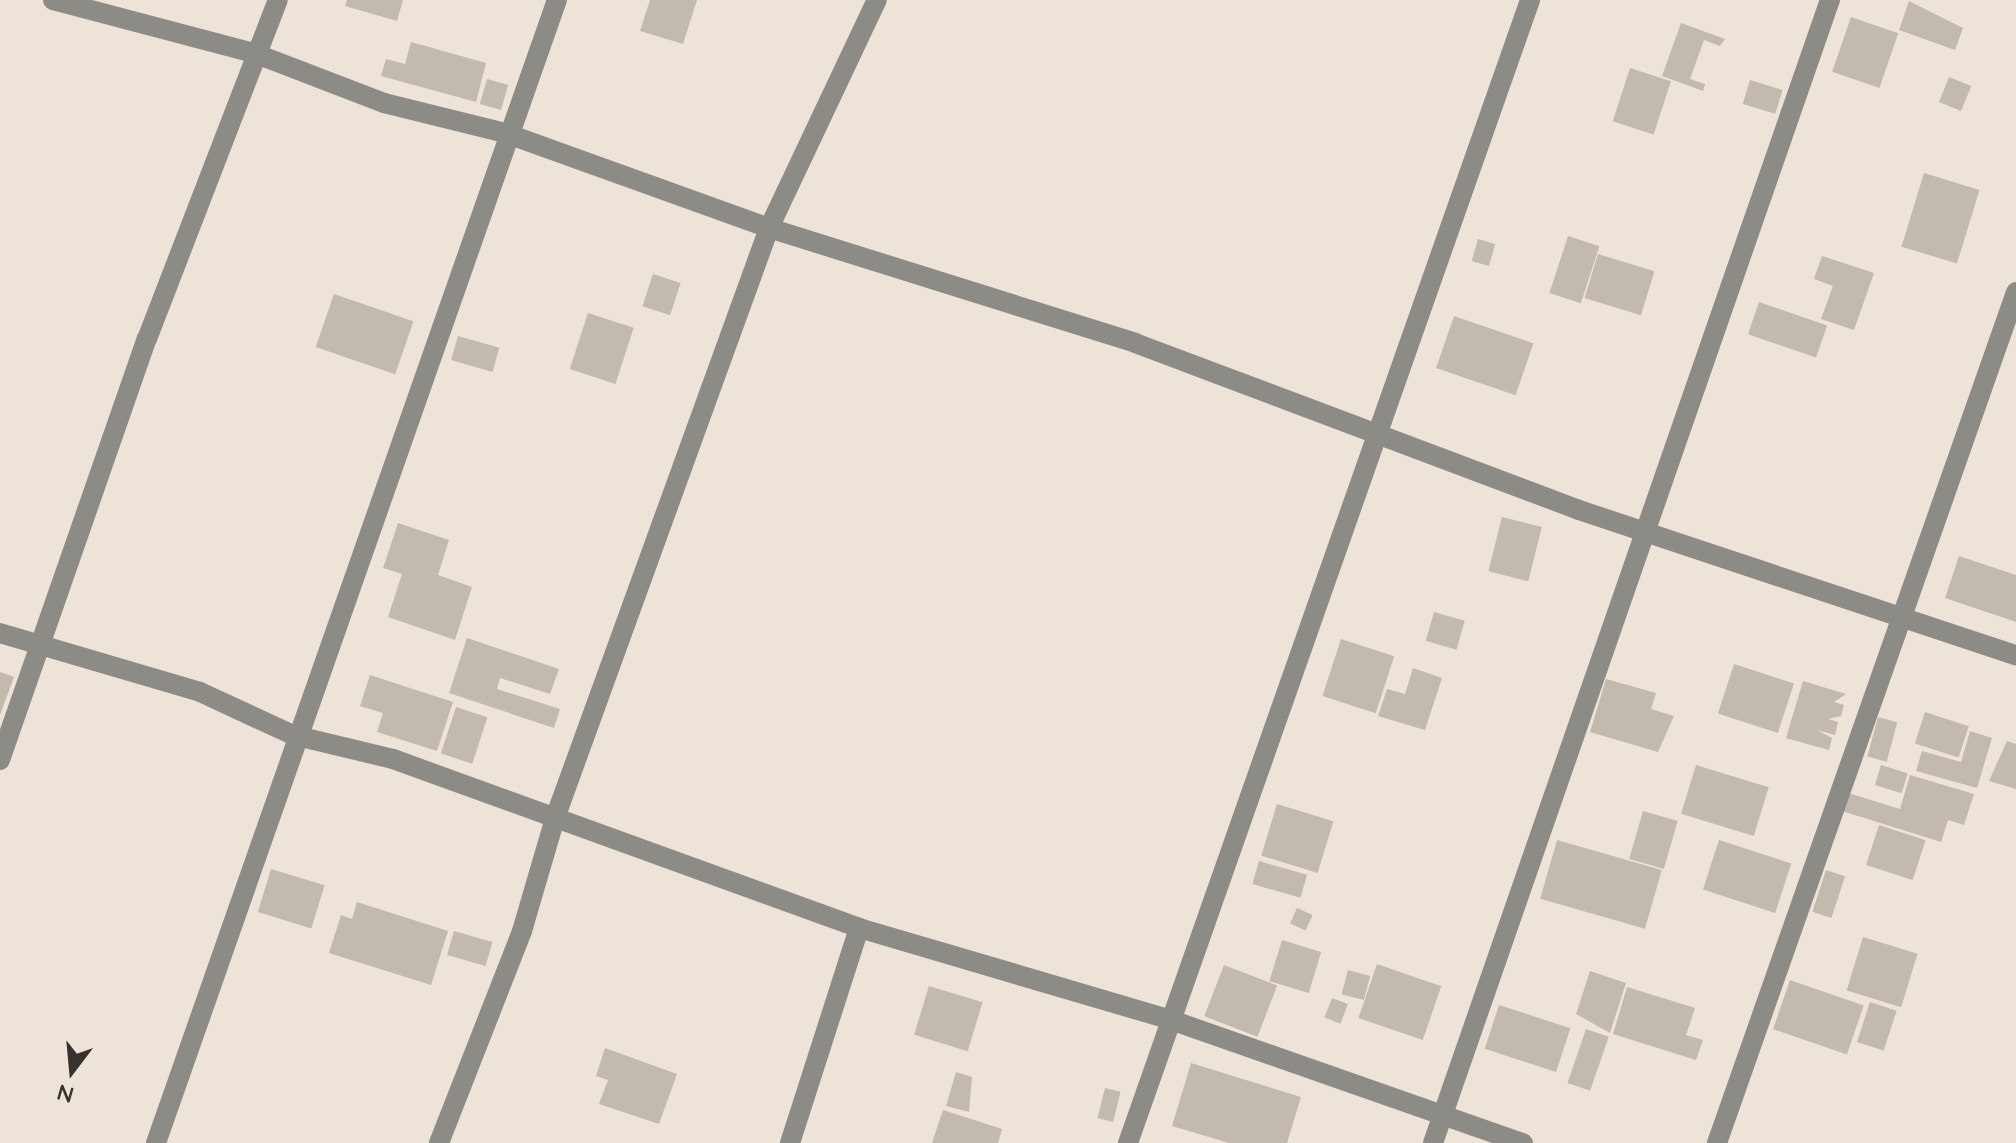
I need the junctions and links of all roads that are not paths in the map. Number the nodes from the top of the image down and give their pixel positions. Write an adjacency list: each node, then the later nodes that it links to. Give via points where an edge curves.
1 (53, 0): 7 (street)
2 (278, 0): 7 (street)
3 (557, 0): 8 (street)
4 (877, 0): 9 (street)
5 (1530, 0): 11 (street)
6 (1830, 0): 12 (street)
7 (254, 53): 8 (street, via 384,103); 15 (street)
8 (505, 133): 9 (street); 17 (street)
9 (769, 228): 11 (street, via 1135,343); 19 (street)
10 (2016, 292): 13 (street)
11 (1382, 435): 12 (street); 21 (street)
12 (1651, 532): 13 (street); 22 (street)
13 (1902, 616): 16 (street); 29 (street)
14 (0, 633): 15 (street)
15 (37, 644): 17 (street, via 200,692); 18 (street)
16 (2016, 655)
17 (293, 735): 19 (street, via 393,759); 23 (street)
18 (0, 760)
19 (555, 818): 20 (street); 24 (street, via 522,931)
20 (859, 928): 21 (street); 25 (street)
21 (1171, 1020): 22 (street); 26 (street)
22 (1444, 1112): 27 (street); 28 (street)
23 (156, 1143)
24 (439, 1143)
25 (790, 1143)
26 (1128, 1143)
27 (1433, 1143)
28 (1523, 1143)
29 (1717, 1143)

